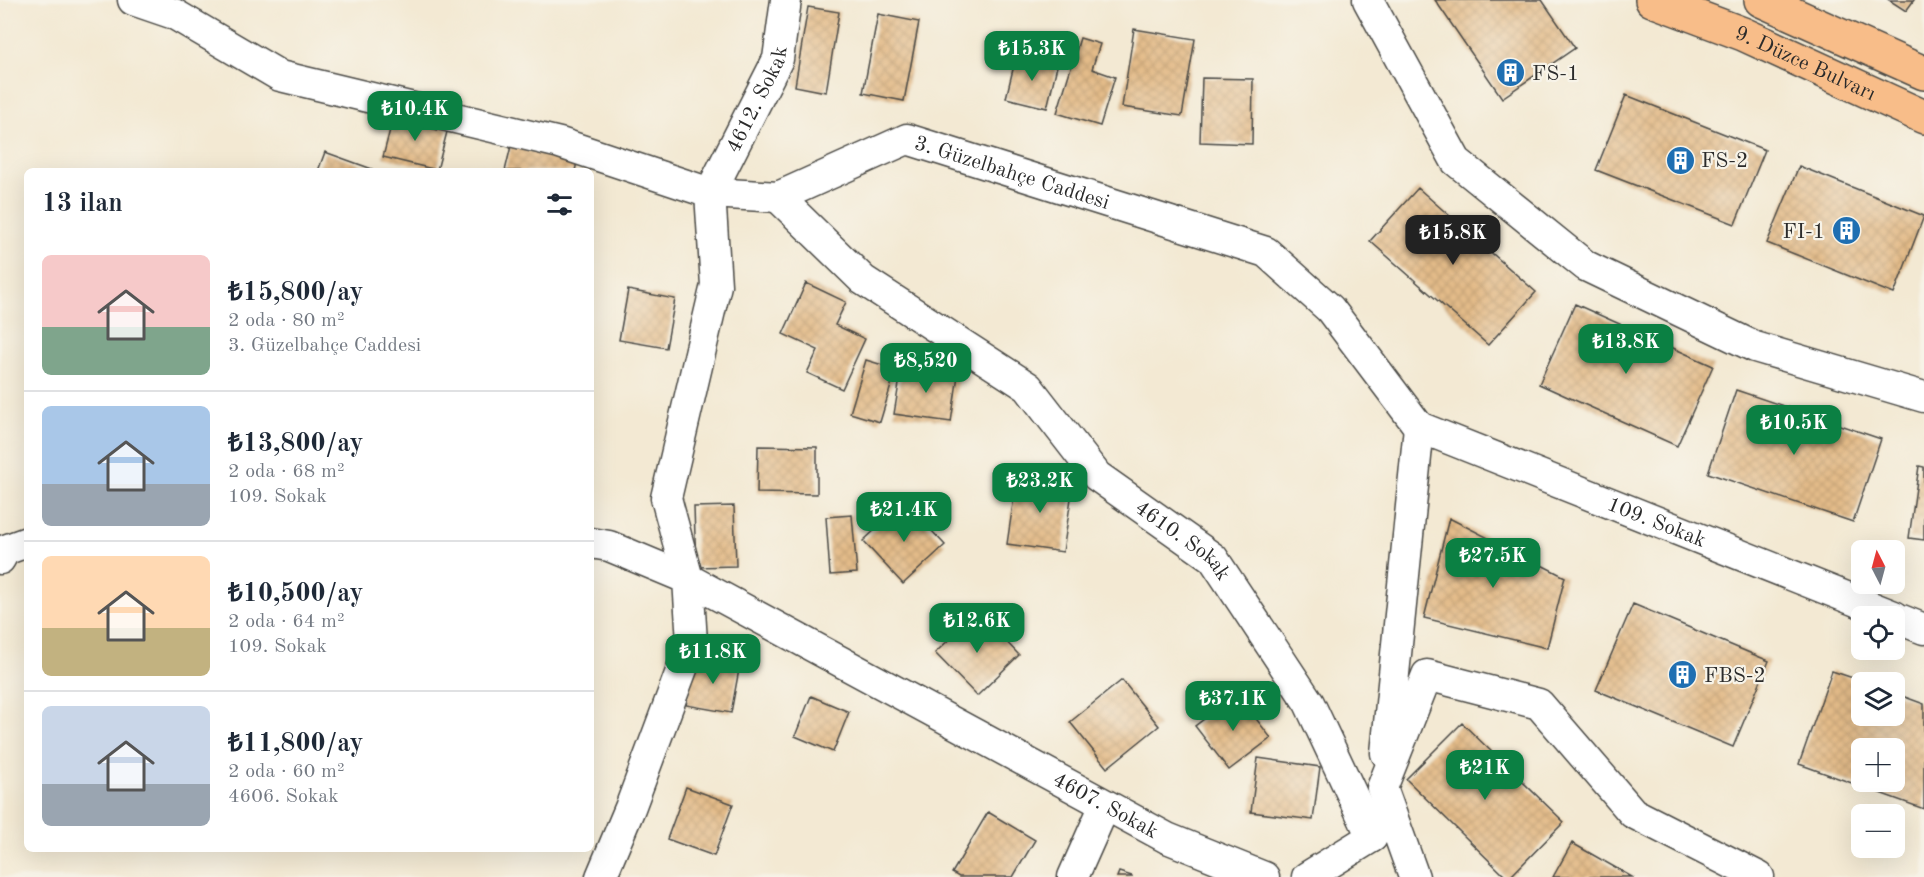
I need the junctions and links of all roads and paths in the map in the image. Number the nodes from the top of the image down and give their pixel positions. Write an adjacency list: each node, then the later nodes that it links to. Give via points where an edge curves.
1 (133, 0): 8 (street, 3. Güzelbahçe Caddesi, via 174,14 280,76 560,143)
2 (786, 0): 8 (street, 4612. Sokak, via 778,59)
3 (1368, 0): 10 (street, via 1456,161 1586,266 1755,347)
4 (1652, 0): 7 (main road, 9. Düzce Bulvarı, via 1743,34)
5 (1761, 0): 6 (main road, 9. Düzce Bulvarı)
6 (1924, 73)
7 (1924, 117)
8 (710, 193): 9 (street, 3. Güzelbahçe Caddesi); 15 (street, via 716,285 666,498)
9 (778, 197): 11 (street, 3. Güzelbahçe Caddesi, via 907,139 1266,252 1330,309); 21 (street, 4610. Sokak, via 863,280 1028,387 1097,476 1213,558 1309,703)
10 (1924, 397)
11 (1419, 427): 16 (street, 109. Sokak); 19 (street)
12 (24, 543): 14 (street, via 5,550)
13 (594, 544): 15 (street)
14 (0, 559)
15 (688, 579): 20 (street, 4607. Sokak); 22 (street, via 692,642)
16 (1866, 606)
17 (1905, 621): 18 (street, 109. Sokak)
18 (1924, 629)
19 (1382, 788): 21 (street); 26 (street); 27 (street, via 1427,675 1539,704 1633,813)
20 (1105, 805): 23 (street); 24 (street, 4607. Sokak, via 1167,838)
21 (1372, 837): 25 (street)
22 (602, 877)
23 (1072, 877)
24 (1264, 877)
25 (1306, 877)
26 (1414, 877)
27 (1759, 877)

